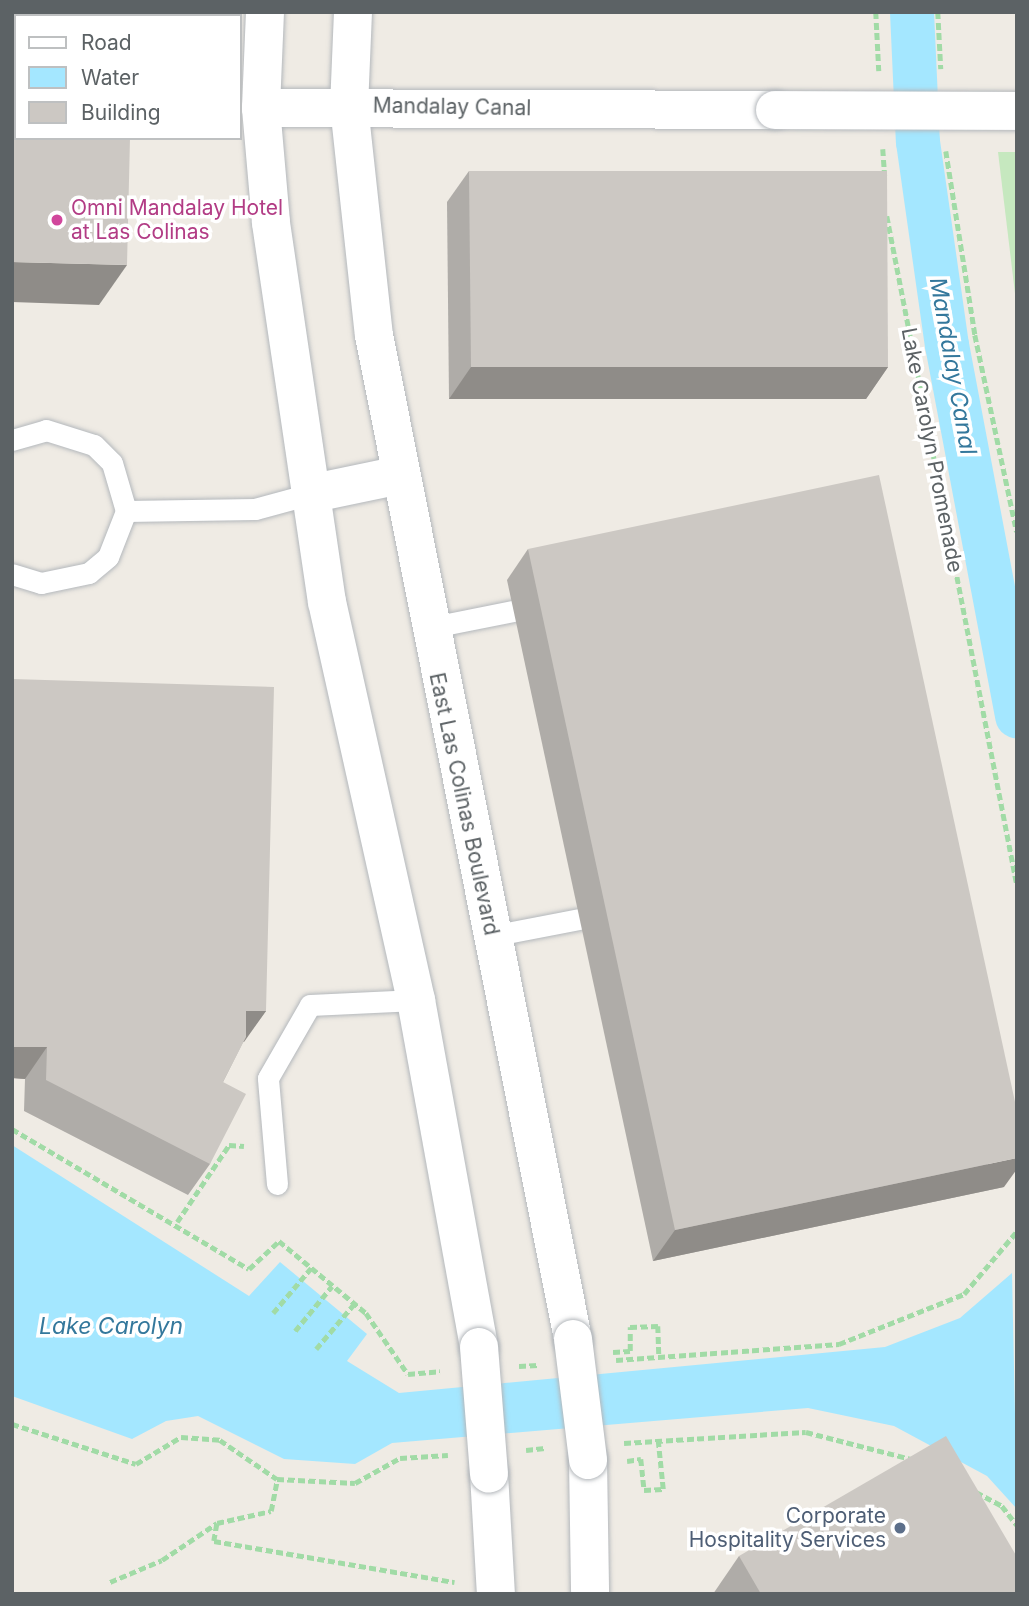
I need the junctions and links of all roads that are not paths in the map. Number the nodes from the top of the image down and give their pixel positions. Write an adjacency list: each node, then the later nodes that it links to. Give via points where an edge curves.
1 (265, 12): 4 (main road)
2 (353, 12): 3 (main road, East Las Colinas Boulevard)
3 (349, 106): 4 (main road, Mandalay Canal); 5 (main road, Mandalay Canal, bridge); 7 (main road, East Las Colinas Boulevard, via 363,253)
4 (250, 107): 8 (main road)
5 (1017, 111)
6 (12, 440): 9 (lane, via 46,430 94,444 112,463)
7 (400, 475): 8 (main road); 12 (main road, East Las Colinas Boulevard)
8 (314, 494): 9 (lane, via 255,509); 15 (main road, via 327,602)
9 (126, 512): 10 (lane, via 108,557 89,573 41,583)
10 (12, 573)
11 (513, 611): 12 (lane)
12 (428, 628): 14 (main road, East Las Colinas Boulevard)
13 (579, 919): 14 (lane)
14 (491, 936): 18 (main road, East Las Colinas Boulevard, bridge, via 573,1339 605,1461)
15 (416, 1000): 16 (lane, via 310,1005 268,1078); 17 (main road, bridge, via 479,1347 489,1474)
16 (277, 1184)
17 (478, 1589)
18 (590, 1594)

